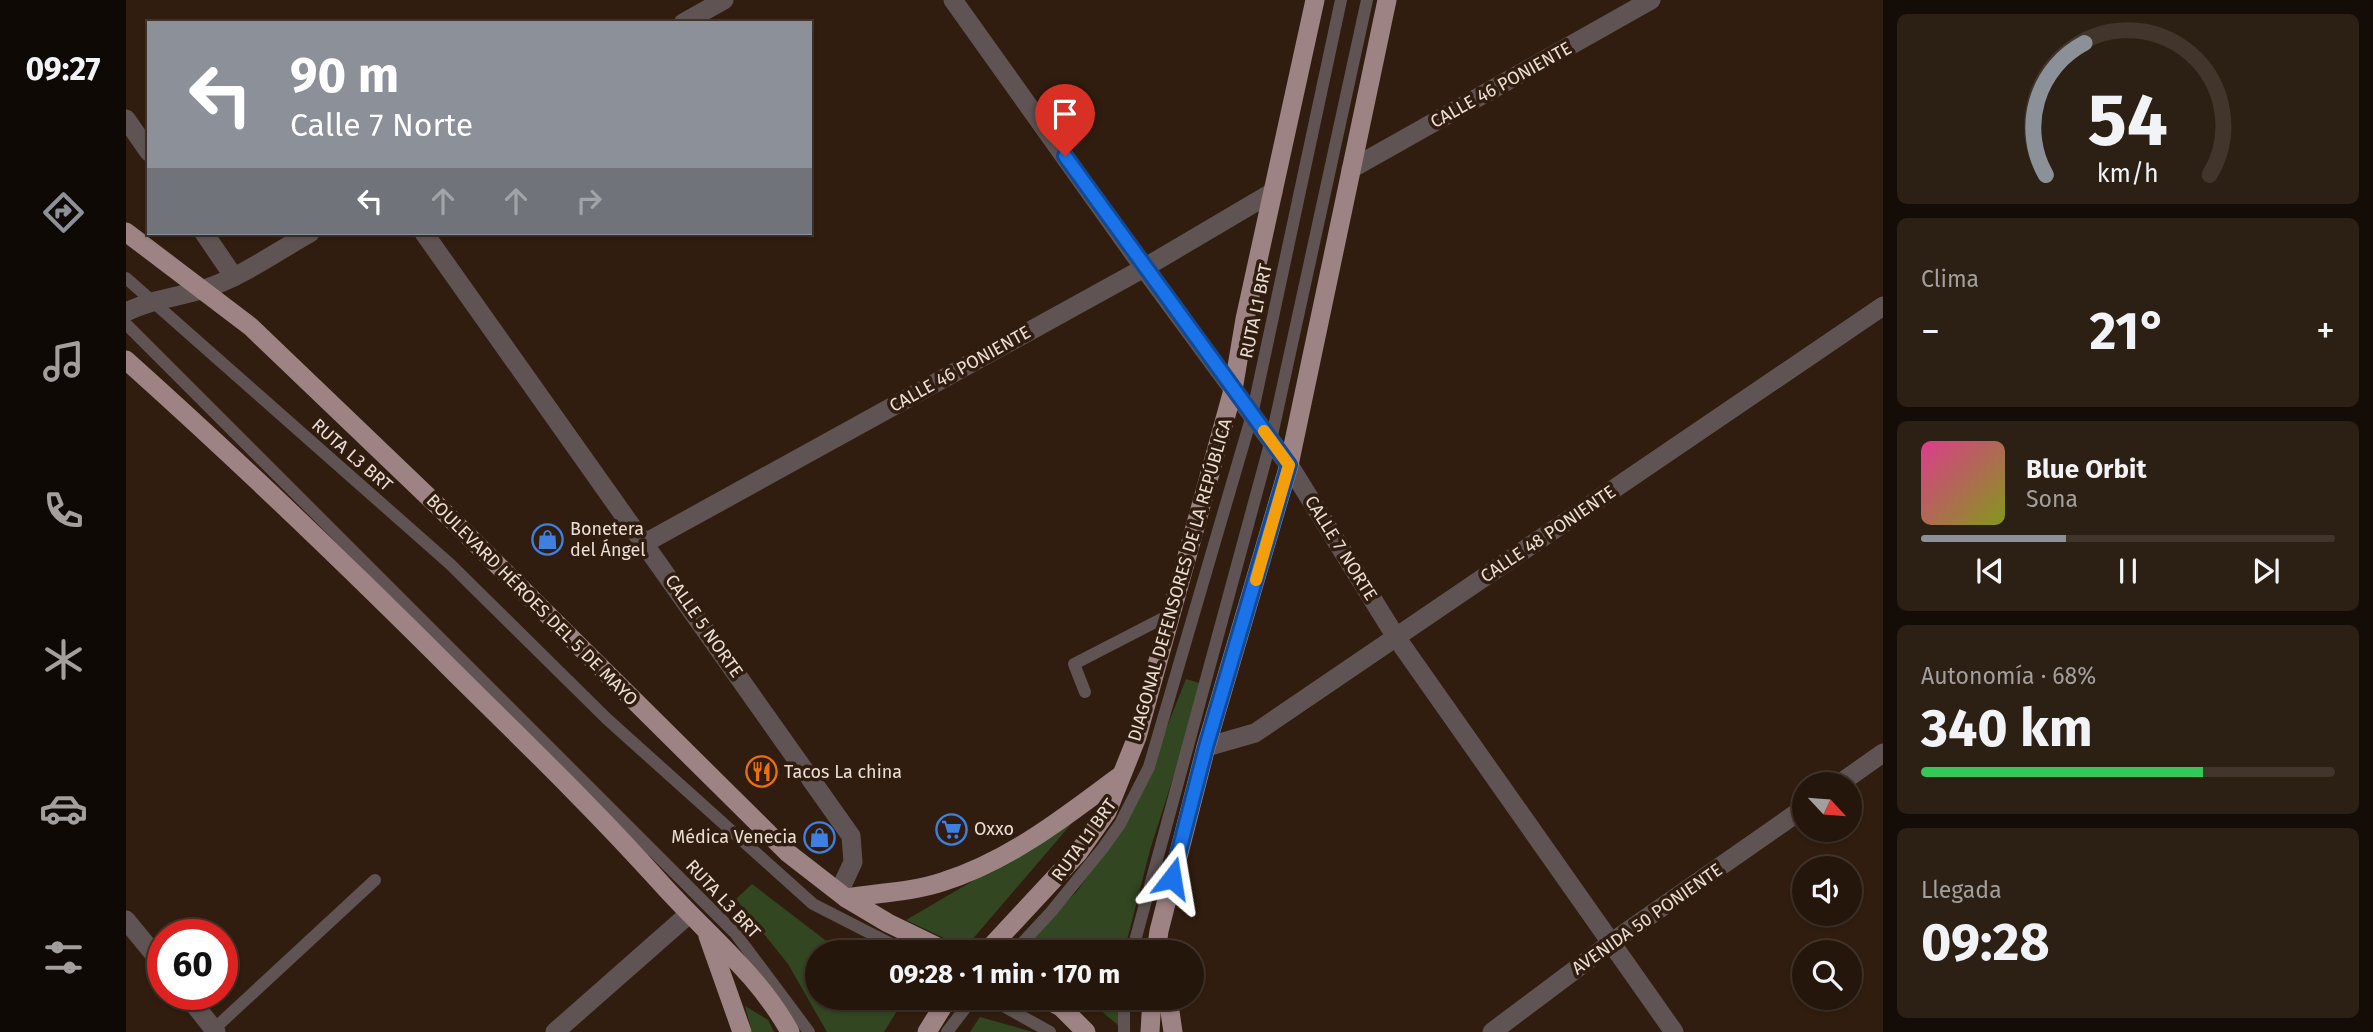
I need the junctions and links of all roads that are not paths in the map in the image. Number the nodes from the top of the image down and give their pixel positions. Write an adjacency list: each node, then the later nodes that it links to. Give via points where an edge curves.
1 (724, 0): 8 (street)
2 (953, 0): 17 (street, CALLE 7 NORTE)
3 (1315, 0): 12 (main road, DIAGONAL DEFENSORES DE LA REPÚBLICA)
4 (1341, 0): 27 (lane, RUTA L1 BRT)
5 (1367, 0): 28 (lane)
6 (1387, 0): 11 (main road)
7 (1651, 0): 11 (street, CALLE 46 PONIENTE)
8 (687, 21)
9 (126, 119): 10 (street)
10 (147, 149)
11 (1351, 169): 29 (main road)
12 (1273, 192): 17 (street, CALLE 46 PONIENTE); 26 (main road, DIAGONAL DEFENSORES DE LA REPÚBLICA)
13 (126, 232): 20 (main road, BOULEVARD HÉROES DEL 5 DE MAYO)
14 (205, 235): 18 (street)
15 (307, 235): 18 (street)
16 (425, 235): 30 (street, CALLE 5 NORTE)
17 (1144, 268): 26 (street, CALLE 7 NORTE); 30 (street, CALLE 46 PONIENTE)
18 (234, 277): 20 (street)
19 (126, 278): 21 (lane, RUTA L3 BRT)
20 (204, 289): 21 (street); 40 (main road, BOULEVARD HÉROES DEL 5 DE MAYO, via 251,327 410,479 788,853)
21 (150, 300): 23 (street); 44 (lane, RUTA L3 BRT, via 450,564 607,719 813,904)
22 (1883, 306): 32 (street, CALLE 48 PONIENTE)
23 (126, 312)
24 (126, 324): 64 (lane, RUTA L3 BRT, via 735,933)
25 (126, 360): 41 (main road, via 387,605 606,823)
26 (1233, 390): 27 (street, CALLE 7 NORTE); 31 (main road, DIAGONAL DEFENSORES DE LA REPÚBLICA)
27 (1252, 415): 28 (street, CALLE 7 NORTE); 47 (lane, RUTA L1 BRT, via 1149,767 1103,848)
28 (1270, 440): 29 (street, CALLE 7 NORTE); 48 (lane)
29 (1289, 465): 32 (street, CALLE 7 NORTE); 34 (main road)
30 (645, 542): 40 (street, CALLE 5 NORTE, via 851,836 853,862)
31 (1171, 614): 33 (lane, via 1073,664); 37 (main road, DIAGONAL DEFENSORES DE LA REPÚBLICA, via 1137,737)
32 (1396, 637): 34 (street, CALLE 48 PONIENTE, via 1255,733); 50 (street, CALLE 7 NORTE)
33 (1085, 692)
34 (1206, 747): 49 (main road)
35 (1883, 753): 36 (street)
36 (1856, 772)
37 (1122, 774): 40 (main road, via 1047,830 982,868 939,883); 46 (main road, DIAGONAL DEFENSORES DE LA REPÚBLICA, via 1107,812 1078,853)
38 (1792, 816): 50 (street, AVENIDA 50 PONIENTE)
39 (375, 880): 60 (lane)
40 (842, 895): 45 (main road, BOULEVARD HÉROES DEL 5 DE MAYO)
41 (688, 915): 43 (main road); 61 (street)
42 (126, 920): 51 (street)
43 (706, 932): 62 (main road); 63 (main road, via 752,977)
44 (884, 940)
45 (923, 940)
46 (997, 940)
47 (1025, 940)
48 (1135, 940)
49 (1159, 940)
50 (1612, 942): 72 (street, AVENIDA 50 PONIENTE); 73 (street, CALLE 7 NORTE)
51 (147, 946)
52 (199, 1010): 60 (street)
53 (941, 1010): 65 (main road)
54 (963, 1010): 66 (lane)
55 (1011, 1010): 67 (lane)
56 (1064, 1010): 68 (main road)
57 (1124, 1010): 69 (lane)
58 (1151, 1010): 70 (main road)
59 (1170, 1010): 71 (main road)
60 (215, 1030)
61 (555, 1032)
62 (742, 1032)
63 (790, 1032)
64 (809, 1032)
65 (927, 1032)
66 (947, 1032)
67 (1050, 1032)
68 (1086, 1032)
69 (1124, 1032)
70 (1150, 1032)
71 (1173, 1032)
72 (1492, 1032)
73 (1674, 1032)

